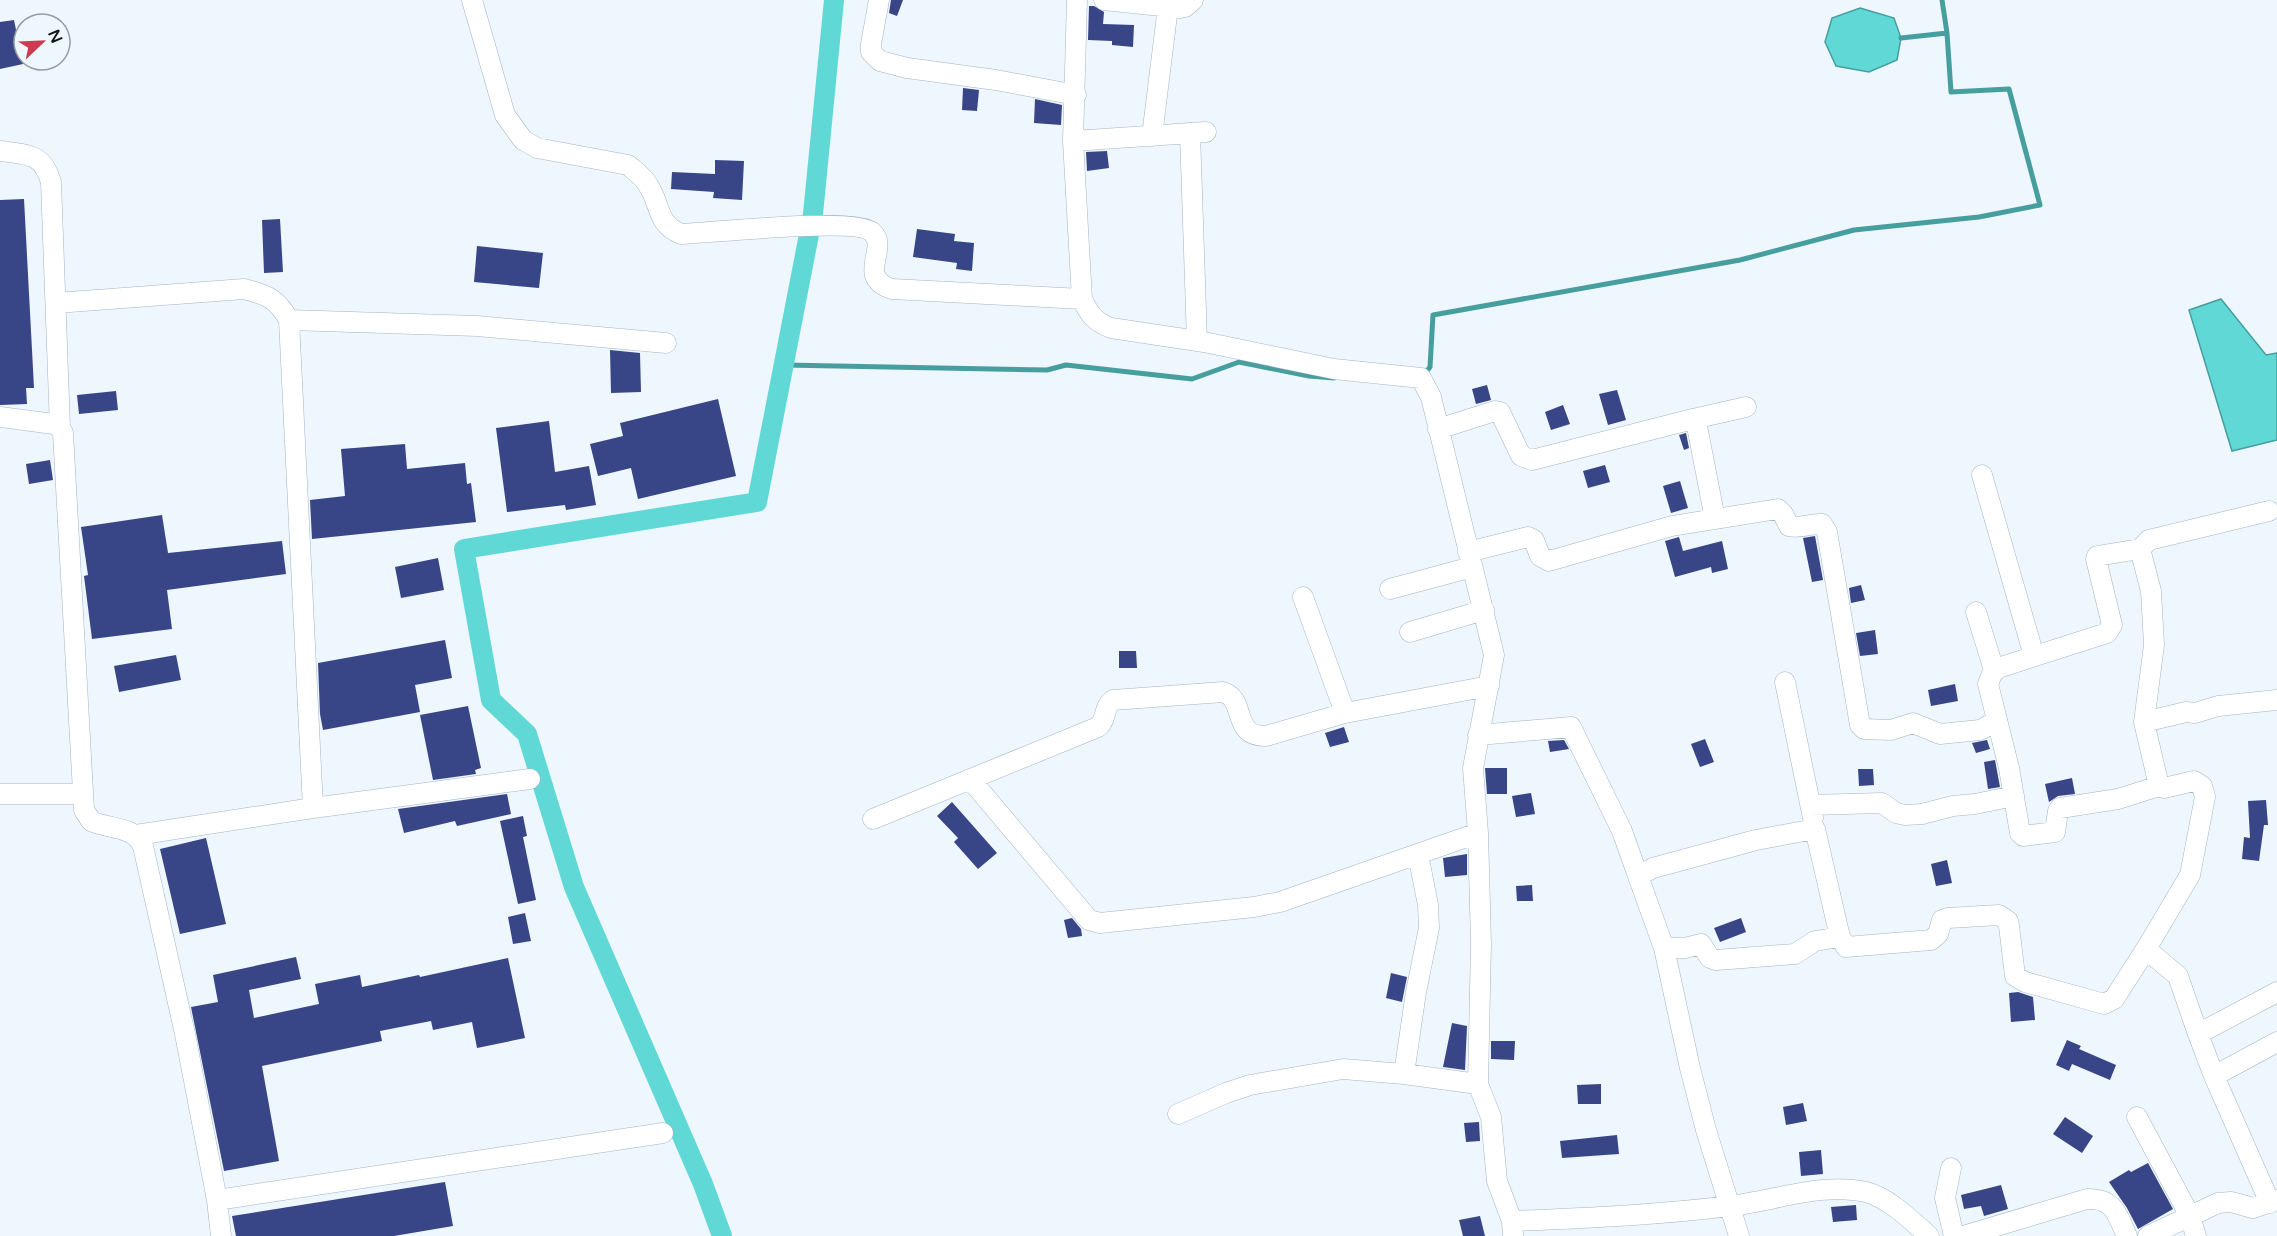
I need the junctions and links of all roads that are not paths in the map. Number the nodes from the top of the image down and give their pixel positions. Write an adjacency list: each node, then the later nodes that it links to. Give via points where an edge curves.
1 (472, 0): 11 (street, via 505,115 523,141 537,148 627,165 649,185 670,230 681,234 801,225 857,227 874,234 876,279 892,289)
2 (879, 0): 7 (street, via 871,52 880,61)
3 (1077, 0): 7 (street)
4 (1104, 0): 6 (street)
5 (1193, 0): 6 (street, via 1185,7)
6 (1168, 7): 8 (street)
7 (1076, 95): 9 (street)
8 (1152, 136): 9 (street); 14 (street, via 1198,133)
9 (1073, 141): 11 (street)
10 (0, 151): 12 (street, via 30,155 47,168 51,182)
11 (1082, 299): 14 (street, via 1097,323)
12 (56, 303): 13 (street, via 244,289 274,300); 19 (street)
13 (289, 320): 15 (street, via 477,326); 47 (street)
14 (1197, 341): 20 (street, via 1334,369 1421,378 1431,397)
15 (666, 343)
16 (1746, 407): 18 (street)
17 (0, 417): 19 (street)
18 (1693, 419): 20 (street, via 1532,460 1521,456 1500,412); 23 (street)
19 (60, 428): 44 (street)
20 (1438, 429): 25 (street)
21 (1982, 475): 31 (street)
22 (2269, 512): 24 (street, via 2149,540)
23 (1715, 519): 25 (street, via 1672,526 1549,561 1540,556 1534,540 1528,537); 37 (street, via 1778,510 1792,527 1818,523 1825,527 1864,729 1887,731 1914,723 1940,734 1980,730)
24 (2140, 549): 31 (street, via 2097,556 2112,625 2107,633); 38 (street, via 2151,591 2154,645)
25 (1470, 559): 26 (street); 28 (street)
26 (1390, 589)
27 (1303, 597): 36 (street)
28 (1484, 610): 30 (street); 34 (street, via 1494,655)
29 (1976, 612): 32 (street)
30 (1410, 632)
31 (2034, 656): 32 (street)
32 (1994, 670): 37 (street, via 1988,684)
33 (1785, 682): 46 (street)
34 (1490, 686): 36 (street); 39 (street)
35 (2277, 700): 38 (street, via 2218,706)
36 (1345, 713): 41 (street, via 1256,736 1244,727 1233,699 1223,692 1113,700 1098,727)
37 (1998, 721): 45 (street)
38 (2144, 722): 42 (street)
39 (1478, 735): 50 (street, via 1473,768); 53 (street, via 1571,726 1622,831)
40 (530, 779): 47 (street)
41 (970, 779): 48 (street); 52 (street, via 1093,922 1271,904)
42 (2159, 786): 45 (street, via 2118,800 2060,808 2055,832 2027,837 2020,833); 56 (street, via 2194,781 2202,786 2205,797 2190,875)
43 (0, 794): 44 (street)
44 (82, 794): 51 (street, via 84,810 91,821)
45 (2014, 796): 46 (street, via 1905,815 1882,803)
46 (1811, 805): 49 (street)
47 (313, 808): 51 (street)
48 (873, 819)
49 (1815, 829): 53 (street, via 1756,840); 54 (street)
50 (1478, 833): 52 (street); 62 (street, via 1482,944)
51 (136, 835): 67 (street, via 143,846 185,1034)
52 (1418, 854): 60 (street, via 1429,928)
53 (1638, 876): 55 (street)
54 (1840, 937): 55 (street, via 1815,941 1795,954 1716,960 1710,958 1701,944); 56 (street, via 1851,948 1931,940 1938,934 1942,920 1999,915 2008,921 2015,976 2104,1004 2114,999)
55 (1664, 948): 69 (street, via 1706,1131)
56 (2146, 949): 58 (street, via 2178,976)
57 (2277, 992): 58 (street)
58 (2198, 1034): 61 (street)
59 (2277, 1042): 61 (street)
60 (1404, 1074): 62 (street); 63 (street, via 1343,1069 1311,1073 1250,1085)
61 (2214, 1076): 68 (street)
62 (1478, 1084): 71 (street, via 1491,1117 1497,1181)
63 (1178, 1114)
64 (2137, 1117): 70 (street)
65 (663, 1133): 67 (street)
66 (1951, 1168): 75 (street, via 1945,1198)
67 (217, 1200): 72 (street)
68 (2274, 1202): 70 (street, via 2247,1208 2224,1201)
69 (1731, 1206): 71 (street); 73 (street); 74 (street, via 1822,1191 1867,1193 1907,1217)
70 (2190, 1216): 78 (street); 79 (street)
71 (1512, 1228)
72 (221, 1236)
73 (1739, 1236)
74 (1929, 1236)
75 (1954, 1236)
76 (1963, 1236): 77 (street, via 2087,1199 2098,1199 2113,1208)
77 (2127, 1236)
78 (2148, 1236)
79 (2196, 1236)

